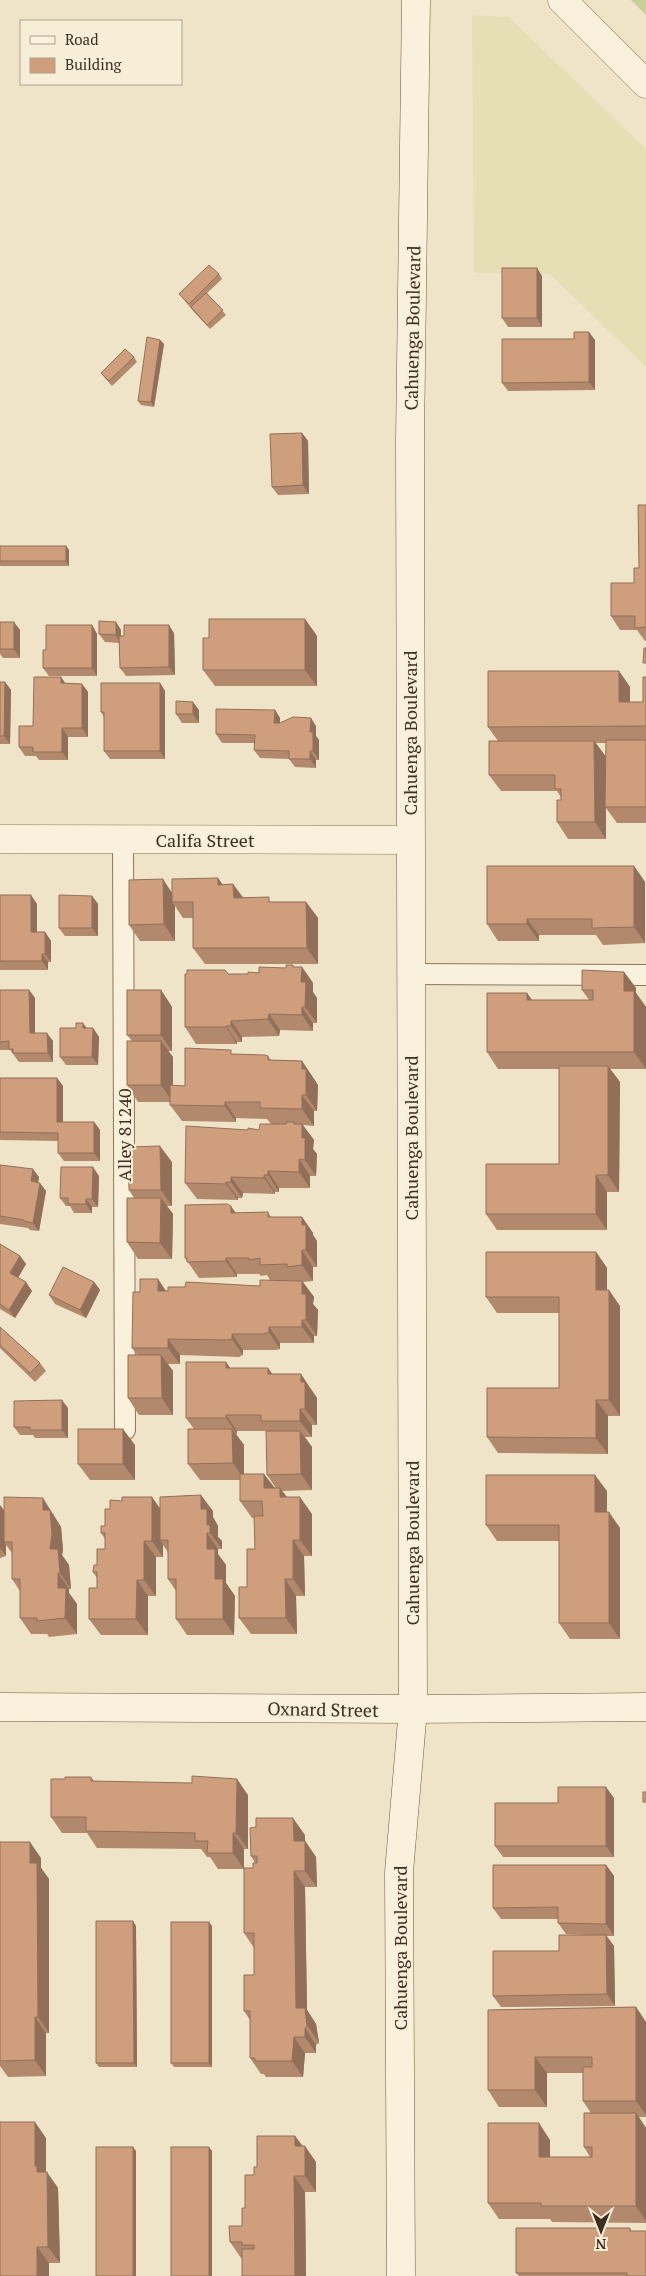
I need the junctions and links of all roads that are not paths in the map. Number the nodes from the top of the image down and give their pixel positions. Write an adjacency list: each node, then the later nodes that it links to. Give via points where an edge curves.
1 (416, 0): 6 (main road, Cahuenga Boulevard, via 410,440)
2 (562, 0): 3 (main road)
3 (646, 84)
4 (0, 839): 5 (main road, Califa Street)
5 (123, 840): 6 (main road, Califa Street); 9 (lane, Alley 81240)
6 (410, 840): 7 (main road, Cahuenga Boulevard)
7 (411, 974): 8 (lane); 12 (main road, Cahuenga Boulevard)
8 (646, 975)
9 (125, 1430)
10 (646, 1706): 12 (main road, Oxnard Street)
11 (0, 1707): 12 (main road, Oxnard Street)
12 (413, 1709): 13 (main road, Cahuenga Boulevard, via 399,1872)
13 (401, 2276)

